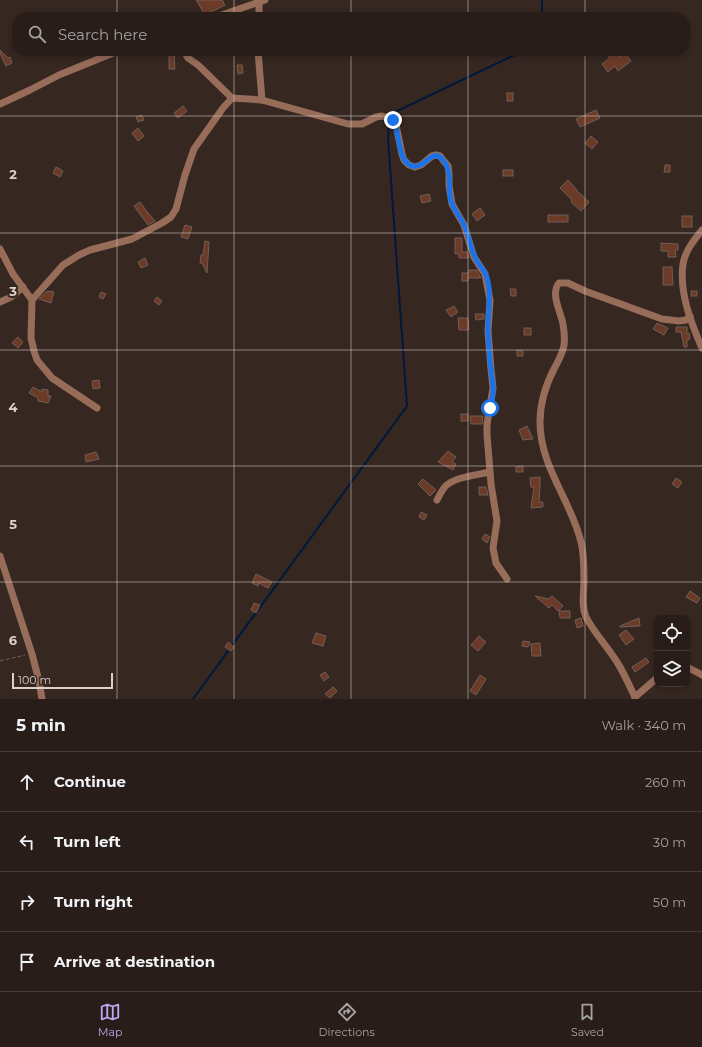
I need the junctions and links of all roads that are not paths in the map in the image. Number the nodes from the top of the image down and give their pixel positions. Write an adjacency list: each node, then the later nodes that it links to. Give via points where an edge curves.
1 (262, 1): 2 (street); 3 (street)
2 (230, 12)
3 (260, 12)
4 (106, 56): 9 (street, via 59,75)
5 (187, 56): 7 (street)
6 (258, 56): 8 (street)
7 (232, 98): 8 (street); 13 (street, via 194,149 176,209 171,217 132,239 79,255 63,266)
8 (262, 100): 18 (street, via 348,124 362,124 382,116 391,119 396,125 404,160 415,167 436,155 448,166 452,204 464,225 474,256 485,274 490,300 488,331 493,388 487,424)
9 (0, 104)
10 (702, 230): 15 (street, via 689,248 683,264)
11 (0, 249): 12 (street)
12 (23, 287): 13 (street); 14 (street)
13 (32, 300): 17 (street, via 31,338 37,360 52,378)
14 (0, 302)
15 (690, 316): 16 (street); 27 (street, via 679,322 662,319 568,283 559,283 556,287 565,334 562,355 547,383 541,405 541,439 550,468 581,541 586,617 617,662)
16 (702, 348)
17 (97, 408)
18 (490, 472): 19 (street, via 449,484); 22 (street, via 497,521 494,557)
19 (437, 500)
20 (0, 556): 21 (street)
21 (7, 579): 23 (street); 28 (street, via 32,654)
22 (507, 579)
23 (0, 582)
24 (690, 669): 25 (street)
25 (702, 675)
26 (654, 681): 27 (street)
27 (635, 698)
28 (42, 699)

